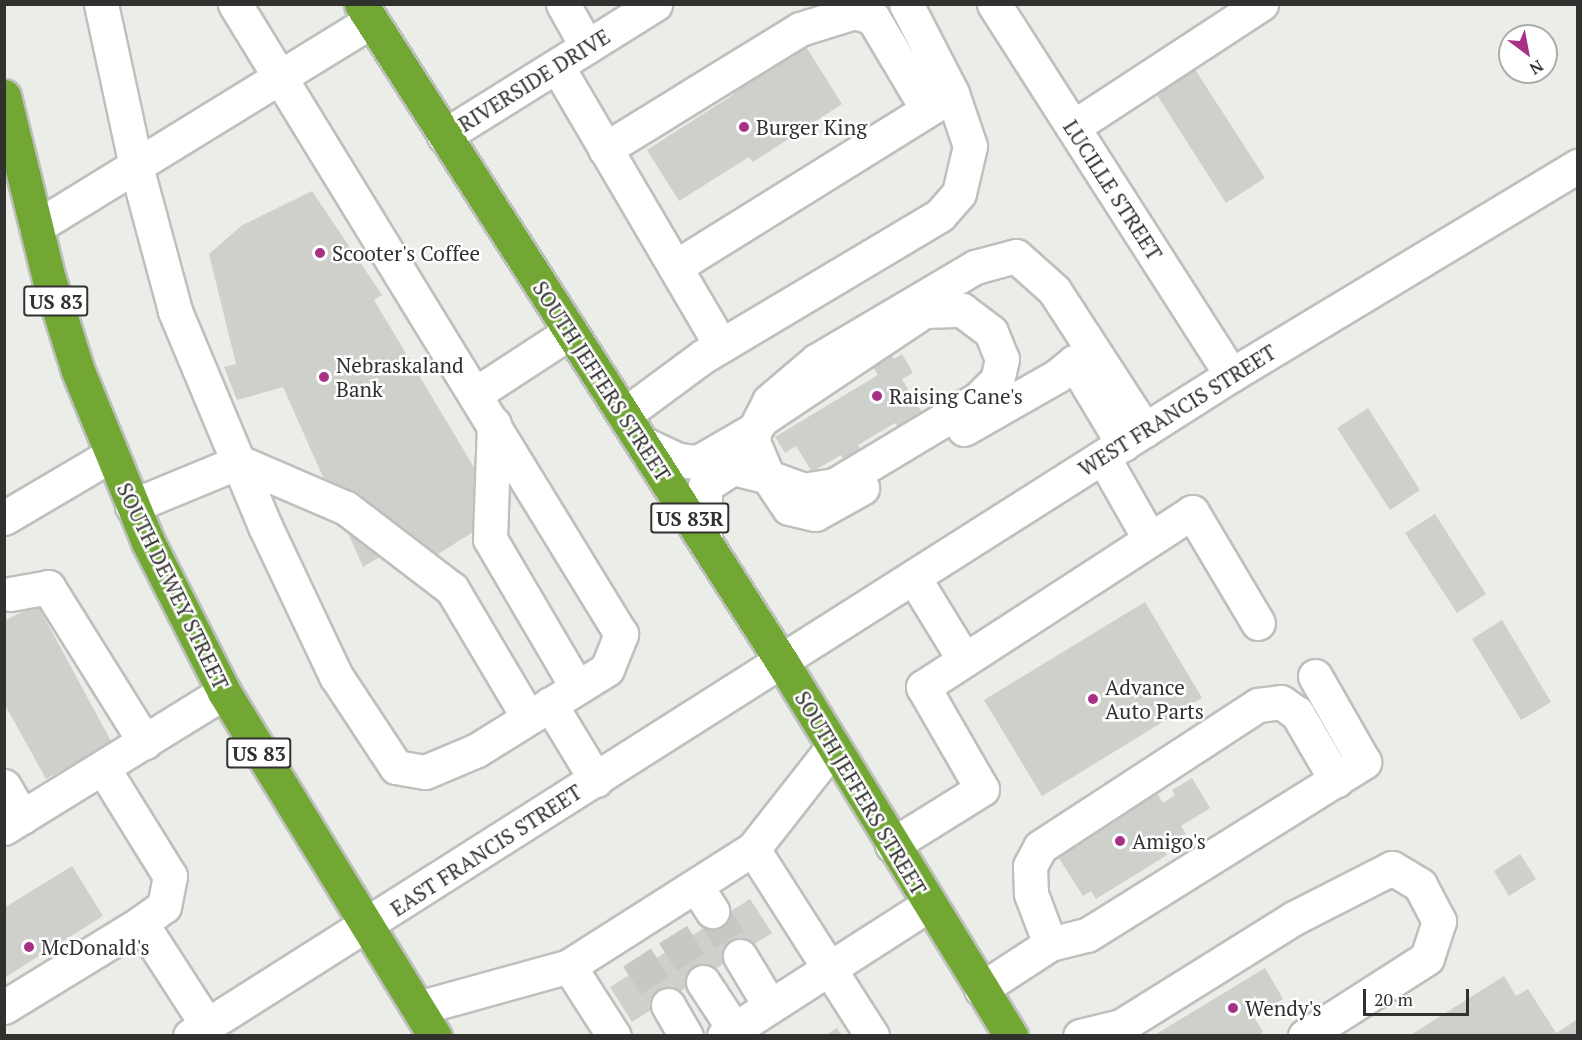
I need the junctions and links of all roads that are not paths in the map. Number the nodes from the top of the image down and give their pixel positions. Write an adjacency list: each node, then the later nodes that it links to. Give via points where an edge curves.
1 (101, 4): 17 (street)
2 (235, 4): 11 (street)
3 (563, 4): 9 (street)
4 (655, 4): 9 (street, RIVERSIDE DRIVE)
5 (906, 4): 13 (street)
6 (994, 4): 14 (street, LUCILLE STREET)
7 (1261, 4): 14 (street)
8 (366, 13): 11 (street); 15 (highway, SOUTH JEFFERS STREET / US 83R)
9 (587, 47): 10 (street, RIVERSIDE DRIVE)
10 (557, 66): 15 (street, RIVERSIDE DRIVE); 16 (street)
11 (279, 78): 17 (street); 25 (street)
12 (4, 96): 19 (highway, SOUTH DEWEY STREET / US 83)
13 (940, 101): 16 (street, via 873,18 855,12 800,29); 20 (street); 22 (street, via 970,146 959,194 940,215)
14 (1073, 127): 24 (street, LUCILLE STREET)
15 (444, 136): 21 (highway, SOUTH JEFFERS STREET / US 83R)
16 (605, 149): 20 (street)
17 (136, 166): 19 (street); 32 (street, via 175,311)
18 (1578, 166): 24 (street, WEST FRANCIS STREET)
19 (36, 227): 31 (highway, SOUTH DEWEY STREET / US 83, via 75,361)
20 (675, 267): 22 (street)
21 (570, 332): 25 (street); 26 (highway, SOUTH JEFFERS STREET / US 83R)
22 (721, 345): 26 (street)
23 (1079, 348): 28 (street, via 1054,290 1016,256 975,267 816,361 769,401); 30 (street); 33 (street, via 1058,376 815,514 789,508)
24 (1231, 375): 30 (street, WEST FRANCIS STREET)
25 (475, 394): 27 (street)
26 (625, 414): 29 (highway, SOUTH JEFFERS STREET / US 83R)
27 (494, 424): 45 (street, via 490,539); 45 (street, via 621,633 607,669)
28 (755, 429): 29 (street, via 698,462 678,459); 33 (street, via 753,441); 33 (street, via 762,419 924,311 962,310 991,332 1002,360 998,381 978,399 835,485 804,490)
29 (642, 443): 37 (highway, SOUTH JEFFERS STREET / US 83R)
30 (1124, 444): 36 (street); 38 (street, WEST FRANCIS STREET)
31 (111, 455): 34 (highway, SOUTH DEWEY STREET / US 83); 35 (street)
32 (239, 462): 34 (street); 45 (street, via 346,508 452,589); 45 (street, via 336,676 396,767 425,772 477,750)
33 (768, 477): 37 (street, via 733,468 705,486)
34 (132, 506): 44 (highway, SOUTH DEWEY STREET / US 83)
35 (4, 518)
36 (1149, 538): 40 (street, via 1192,512); 41 (street)
37 (705, 542): 42 (highway, SOUTH JEFFERS STREET / US 83R)
38 (914, 578): 41 (street); 42 (street, WEST FRANCIS STREET)
39 (6, 592): 46 (street, via 48,587)
40 (1258, 623)
41 (963, 658): 53 (street, via 923,687 982,789)
42 (782, 662): 47 (highway, SOUTH JEFFERS STREET / US 83R); 49 (street, EAST FRANCIS STREET)
43 (1315, 676): 50 (street, via 1364,762)
44 (224, 692): 46 (street); 57 (highway, SOUTH DEWEY STREET / US 83)
45 (552, 703): 49 (street)
46 (145, 742): 48 (street)
47 (833, 747): 53 (highway, SOUTH JEFFERS STREET / US 83R); 54 (street)
48 (103, 768): 52 (street); 56 (street, via 170,876 164,906)
49 (596, 780): 57 (street, EAST FRANCIS STREET)
50 (1336, 780): 58 (street, via 1087,935); 58 (street, via 1297,713 1281,702 1258,705 1040,847 1030,866 1031,894)
51 (4, 786): 52 (street)
52 (13, 822)
53 (892, 845): 55 (highway, SOUTH JEFFERS STREET / US 83R)
54 (753, 849): 60 (street, via 704,898 629,945); 61 (street)
55 (928, 905): 61 (street); 63 (highway, SOUTH JEFFERS STREET / US 83R)
56 (141, 923): 66 (street); 68 (street)
57 (367, 927): 67 (highway, SOUTH DEWEY STREET / US 83); 68 (street, EAST FRANCIS STREET)
58 (1050, 944): 63 (street)
59 (740, 956): 65 (street)
60 (569, 966): 67 (street); 71 (street)
61 (831, 967): 65 (street); 73 (street)
62 (703, 982): 69 (street)
63 (981, 988): 74 (highway, SOUTH JEFFERS STREET / US 83R)
64 (668, 1005): 72 (street)
65 (770, 1006): 69 (street)
66 (4, 1007)
67 (418, 1008): 70 (highway, SOUTH DEWEY STREET / US 83)
68 (199, 1030)
69 (729, 1032)
70 (435, 1035)
71 (614, 1035)
72 (686, 1035)
73 (872, 1035)
74 (1011, 1035)
75 (1080, 1035): 76 (street, via 1121,1026 1294,918 1392,868 1420,885 1439,921 1427,958)
76 (1305, 1035)

